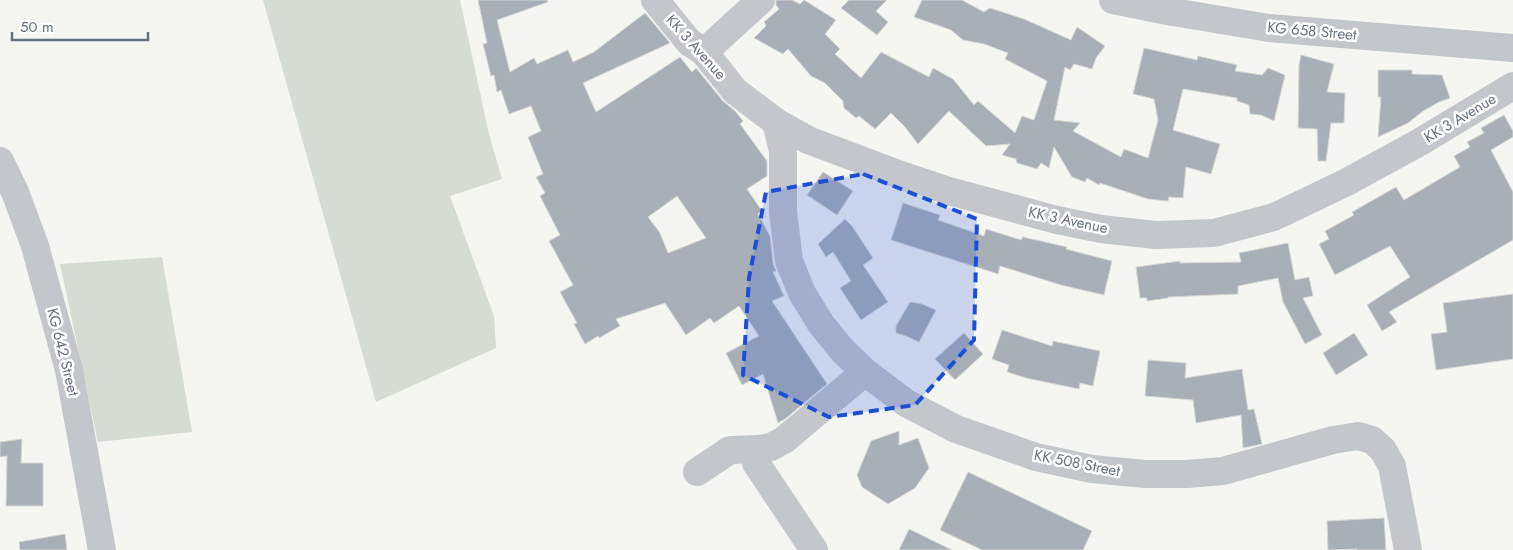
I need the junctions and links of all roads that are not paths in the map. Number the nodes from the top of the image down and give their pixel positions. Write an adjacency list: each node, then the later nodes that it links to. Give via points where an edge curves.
1 (655, 0): 6 (street, KK 3 Avenue, via 689,42)
2 (761, 0): 6 (street)
3 (1113, 0): 4 (street, KG 658 Street)
4 (1167, 6): 5 (street, KG 658 Street, via 1269,28)
5 (1513, 48)
6 (704, 52): 8 (street, KK 3 Avenue, via 735,91)
7 (1513, 86): 9 (street, KK 3 Avenue, via 1348,182 1274,217 1214,233 1156,235 1057,220 949,191)
8 (776, 122): 9 (street, KK 3 Avenue); 11 (street, KK 508 Street, via 783,151)
9 (808, 140): 11 (street, KK 508 Street)
10 (0, 161): 15 (street, KG 642 Street, via 35,246 69,370)
11 (783, 212): 12 (street, KK 508 Street, via 789,261 802,293 821,324)
12 (865, 372): 13 (street, via 784,440); 17 (street, KK 508 Street, via 906,403 956,429 1036,457 1092,468 1145,474 1187,474 1223,470 1333,440 1358,436 1372,440 1384,450 1392,466)
13 (760, 449): 14 (street, via 730,450); 16 (street, via 756,463)
14 (696, 472)
15 (102, 550)
16 (814, 550)
17 (1408, 550)

